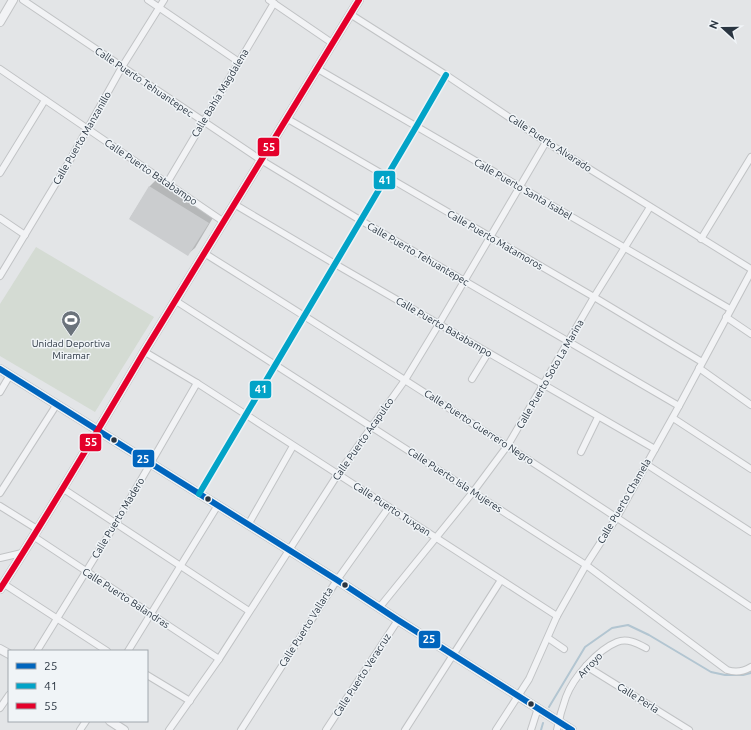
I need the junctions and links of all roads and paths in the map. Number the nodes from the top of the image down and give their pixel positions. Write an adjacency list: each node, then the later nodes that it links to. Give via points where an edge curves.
1 (13, 0): 9 (street)
2 (23, 0): 12 (street, Calle Puerto Tehuantepec)
3 (148, 0): 7 (street)
4 (164, 0): 7 (street, Calle Puerto Manzanillo)
5 (359, 0): 8 (street)
6 (271, 2): 10 (street); 11 (street, Calle Bahía Magdalena)
7 (160, 8): 11 (street); 12 (street, Calle Puerto Manzanillo)
8 (350, 14): 10 (street); 15 (street, Calle Puerto Alvarado)
9 (0, 22)
10 (332, 43): 13 (street)
11 (239, 62): 18 (street, Calle Bahía Magdalena)
12 (122, 67): 18 (street, Calle Puerto Tehuantepec); 20 (street, Calle Puerto Manzanillo)
13 (316, 68): 17 (street); 19 (street, Calle Puerto Santa Isabel)
14 (0, 69): 16 (street, Calle Puerto Batabampo)
15 (446, 75): 19 (street); 21 (street, Calle Puerto Alvarado)
16 (45, 100): 20 (street, Calle Puerto Batabampo); 24 (street)
17 (286, 118): 23 (street); 25 (street, Calle Puerto Matamoros)
18 (203, 122): 23 (street, Calle Puerto Tehuantepec); 26 (street, Calle Bahía Magdalena)
19 (416, 127): 25 (street); 27 (street, Calle Puerto Santa Isabel)
20 (88, 129): 26 (street, Calle Puerto Batabampo); 33 (street, Calle Puerto Manzanillo)
21 (546, 142): 27 (street, Calle Puerto Acapulco); 29 (street, Calle Puerto Alvarado)
22 (751, 157): 35 (street)
23 (261, 160): 28 (street); 31 (street, Calle Puerto Tehuantepec)
24 (0, 173)
25 (386, 177): 31 (street); 34 (street, Calle Puerto Matamoros)
26 (167, 183): 32 (street, Calle Puerto Batabampo)
27 (520, 187): 34 (street, Calle Puerto Acapulco); 36 (street, Calle Puerto Santa Isabel)
28 (234, 204): 32 (street); 38 (street, Calle Puerto Batabampo)
29 (650, 207): 35 (street, Calle Puerto Alvarado); 36 (street, Calle Puerto Soto La Marina)
30 (0, 218): 33 (street)
31 (360, 220): 38 (street); 41 (street, Calle Puerto Tehuantepec)
32 (224, 222): 37 (street)
33 (25, 235): 40 (street, Calle Puerto Manzanillo)
34 (490, 237): 41 (street, Calle Puerto Acapulco); 42 (street, Calle Puerto Matamoros)
35 (701, 239): 39 (street, Calle Puerto Alvarado)
36 (624, 247): 42 (street, Calle Puerto Soto La Marina); 44 (street, Calle Puerto Santa Isabel)
37 (204, 253): 43 (street); 45 (street, Calle Puerto Guerrero Negro)
38 (335, 264): 45 (street); 47 (street, Calle Puerto Batabampo)
39 (751, 270): 44 (street, Calle Puerto Chamela)
40 (0, 276)
41 (464, 281): 47 (street, Calle Puerto Acapulco); 49 (street, Calle Puerto Tehuantepec)
42 (594, 297): 49 (street, Calle Puerto Soto La Marina); 52 (street, Calle Puerto Matamoros)
43 (176, 300): 50 (street); 53 (street, Calle Puerto Isla Mujeres)
44 (730, 309): 46 (street, Calle Puerto Chamela)
45 (304, 316): 53 (street); 57 (street, Calle Puerto Guerrero Negro)
46 (726, 317): 48 (street); 52 (street, Calle Puerto Chamela)
47 (440, 324): 51 (street, Calle Puerto Batabampo); 57 (street, Calle Puerto Acapulco)
48 (751, 334)
49 (569, 341): 60 (street, Calle Puerto Soto La Marina); 64 (street, Calle Puerto Tehuantepec)
50 (145, 352): 59 (street, Calle Puerto Tuxpan); 69 (street)
51 (488, 353): 58 (street); 60 (street, Calle Puerto Batabampo)
52 (702, 362): 54 (street, Calle Puerto Chamela)
53 (276, 364): 65 (street); 68 (street, Calle Puerto Isla Mujeres)
54 (699, 368): 63 (street); 64 (street, Calle Puerto Chamela)
55 (0, 369): 56 (street)
56 (10, 375): 61 (street); 62 (street)
57 (405, 380): 68 (street, Calle Puerto Acapulco); 71 (street, Calle Puerto Guerrero Negro)
58 (472, 380)
59 (197, 383): 65 (street, Calle Puerto Tuxpan); 74 (street, Calle Puerto Madero)
60 (544, 384): 66 (street, Calle Puerto Batabampo); 71 (street, Calle Puerto Soto La Marina)
61 (0, 392)
62 (57, 404): 69 (street); 80 (street)
63 (751, 405)
64 (679, 406): 67 (street, Calle Puerto Chamela)
65 (246, 415): 70 (street, Calle Puerto Tuxpan); 81 (street)
66 (598, 416): 72 (street, Calle Puerto Batabampo); 73 (street)
67 (673, 418): 72 (street, Calle Puerto Chamela); 76 (street)
68 (371, 427): 77 (street, Calle Puerto Acapulco); 79 (street, Calle Puerto Isla Mujeres)
69 (99, 430): 74 (street); 78 (street)
70 (293, 446): 77 (street, Calle Puerto Tuxpan); 87 (street)
71 (508, 446): 79 (street, Calle Puerto Soto La Marina); 85 (street, Calle Puerto Guerrero Negro)
72 (655, 449): 75 (street, Calle Puerto Chamela)
73 (581, 452)
74 (151, 463): 81 (street); 86 (street, Calle Puerto Madero)
75 (646, 464): 85 (street, Calle Puerto Chamela); 88 (street)
76 (751, 469)
77 (338, 474): 84 (street, Calle Puerto Tuxpan); 91 (street, Calle Puerto Acapulco)
78 (62, 488): 86 (street); 89 (street)
79 (473, 492): 90 (street, Calle Puerto Soto La Marina); 94 (street, Calle Puerto Isla Mujeres)
80 (0, 493)
81 (199, 494): 82 (street)
82 (218, 505): 87 (street); 95 (street)
83 (0, 506): 89 (street, Calle Puerto Balandras)
84 (389, 507): 90 (street, Calle Puerto Tuxpan); 97 (street, Calle Puerto Vallarta)
85 (617, 517): 94 (street, Calle Puerto Chamela); 100 (street, Calle Puerto Guerrero Negro)
86 (116, 523): 95 (street); 96 (street, Calle Puerto Madero)
87 (248, 525): 91 (street)
88 (751, 532)
89 (35, 533): 92 (street); 96 (street, Calle Puerto Balandras)
90 (436, 538): 98 (street, Calle Puerto Tuxpan); 101 (street, Calle Puerto Soto La Marina)
91 (289, 550): 97 (street); 102 (street, Calle Puerto Acapulco)
92 (22, 553): 93 (street); 99 (street)
93 (0, 558)
94 (586, 565): 104 (street, Calle Puerto Chamela); 116 (street, Calle Puerto Isla Mujeres, via 727,670 741,672)
95 (179, 566): 102 (street); 103 (street)
96 (86, 572): 103 (street, Calle Puerto Balandras); 105 (street, Calle Puerto Madero)
97 (337, 580): 101 (street); 127 (street, Calle Puerto Vallarta)
98 (501, 580): 104 (street, Calle Puerto Tuxpan); 113 (street)
99 (2, 587): 105 (street)
100 (751, 607)
101 (379, 608): 106 (street)
102 (249, 611): 114 (street, Calle Puerto Acapulco)
103 (150, 613): 112 (street); 114 (street, Calle Puerto Balandras)
104 (557, 616): 107 (street, Calle Puerto Chamela)
105 (56, 618): 110 (street, Calle Puerto Madero); 111 (street)
106 (398, 620): 113 (street); 128 (street, Calle Puerto Veracruz)
107 (548, 638): 109 (street); 119 (street, Calle Puerto Chamela)
108 (646, 648): 115 (street, Arroyo, via 629,641 617,642)
109 (564, 649)
110 (38, 650)
111 (105, 650)
112 (129, 650)
113 (453, 655): 119 (street); 129 (street)
114 (219, 659): 120 (street, Calle Puerto Acapulco)
115 (586, 666): 124 (street, Arroyo, via 574,680 566,697); 133 (street, Calle Perla)
116 (751, 667)
117 (148, 677): 120 (street)
118 (8, 696): 121 (street)
119 (519, 696): 122 (street); 130 (street, Calle Puerto Chamela)
120 (190, 702): 126 (street, Calle Puerto Acapulco)
121 (0, 708)
122 (538, 708): 124 (street); 131 (street)
123 (112, 722): 125 (street)
124 (558, 726): 132 (street)
125 (124, 730)
126 (170, 730)
127 (241, 730)
128 (326, 730)
129 (405, 730)
130 (496, 730)
131 (531, 730)
132 (572, 730)
133 (689, 730)

